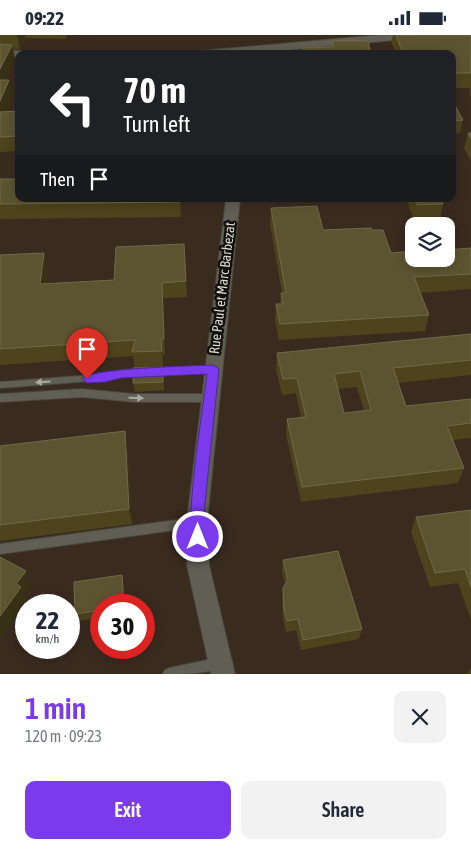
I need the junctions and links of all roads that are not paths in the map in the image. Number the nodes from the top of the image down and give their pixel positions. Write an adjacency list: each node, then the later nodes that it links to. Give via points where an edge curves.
1 (252, 35): 3 (street)
2 (418, 35): 4 (street)
3 (250, 50)
4 (270, 50)
5 (0, 53): 6 (street)
6 (15, 54)
7 (233, 202): 8 (street, Rue Paul et Marc Barbezat)
8 (213, 369): 9 (lane, one-way to 9, via 121,373); 11 (street, Rue Paul et Marc Barbezat)
9 (0, 385)
10 (0, 398): 11 (lane, one-way to 11, via 82,393 134,398)
11 (210, 398): 12 (street, Rue Paul et Marc Barbezat)
12 (198, 522): 13 (lane); 14 (street, Rue Paul et Marc Barbezat, via 198,565)
13 (0, 549)
14 (222, 668): 15 (lane)
15 (169, 674)

